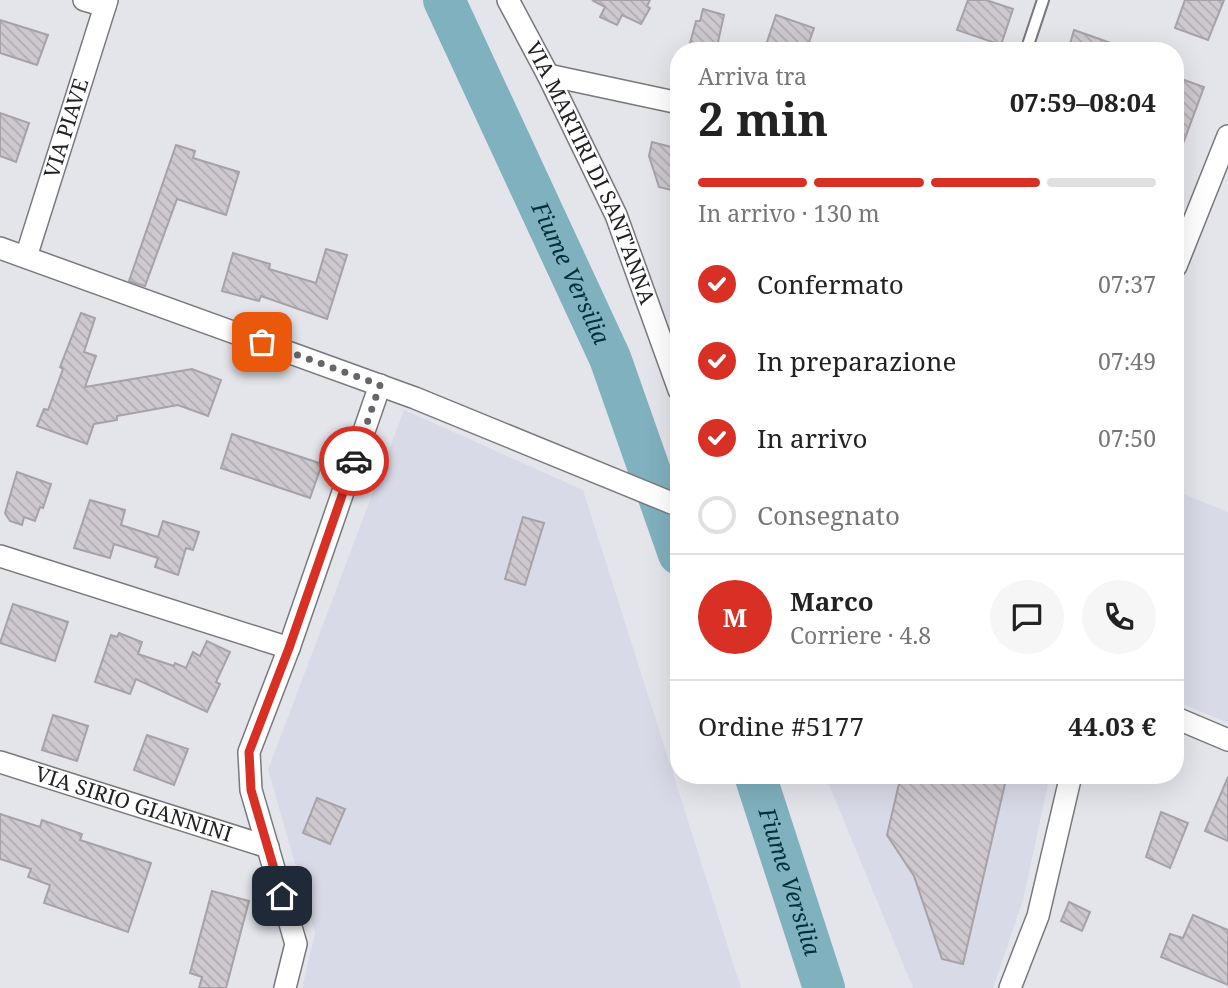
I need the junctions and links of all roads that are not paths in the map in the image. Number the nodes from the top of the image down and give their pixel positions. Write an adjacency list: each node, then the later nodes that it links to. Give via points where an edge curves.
1 (84, 0): 4 (street)
2 (508, 0): 6 (street, VIA MARTIRI DI SANT'ANNA)
3 (1042, 0): 5 (lane)
4 (106, 3): 11 (street, VIA PIAVE)
5 (1029, 42)
6 (548, 75): 7 (street); 12 (street, VIA MARTIRI DI SANT'ANNA, via 616,215)
7 (670, 101)
8 (1228, 136): 9 (street)
9 (1184, 230)
10 (0, 248): 11 (street)
11 (26, 257): 13 (street)
12 (670, 365)
13 (380, 385): 14 (street); 16 (street)
14 (670, 502)
15 (0, 556): 16 (street)
16 (289, 648): 21 (street, via 249,752 251,790)
17 (1184, 721): 18 (street)
18 (1228, 740)
19 (0, 762): 21 (street, VIA SIRIO GIANNINI)
20 (1068, 784): 23 (street, via 1038,916)
21 (268, 847): 22 (street, via 296,944)
22 (285, 988)
23 (1010, 988)

